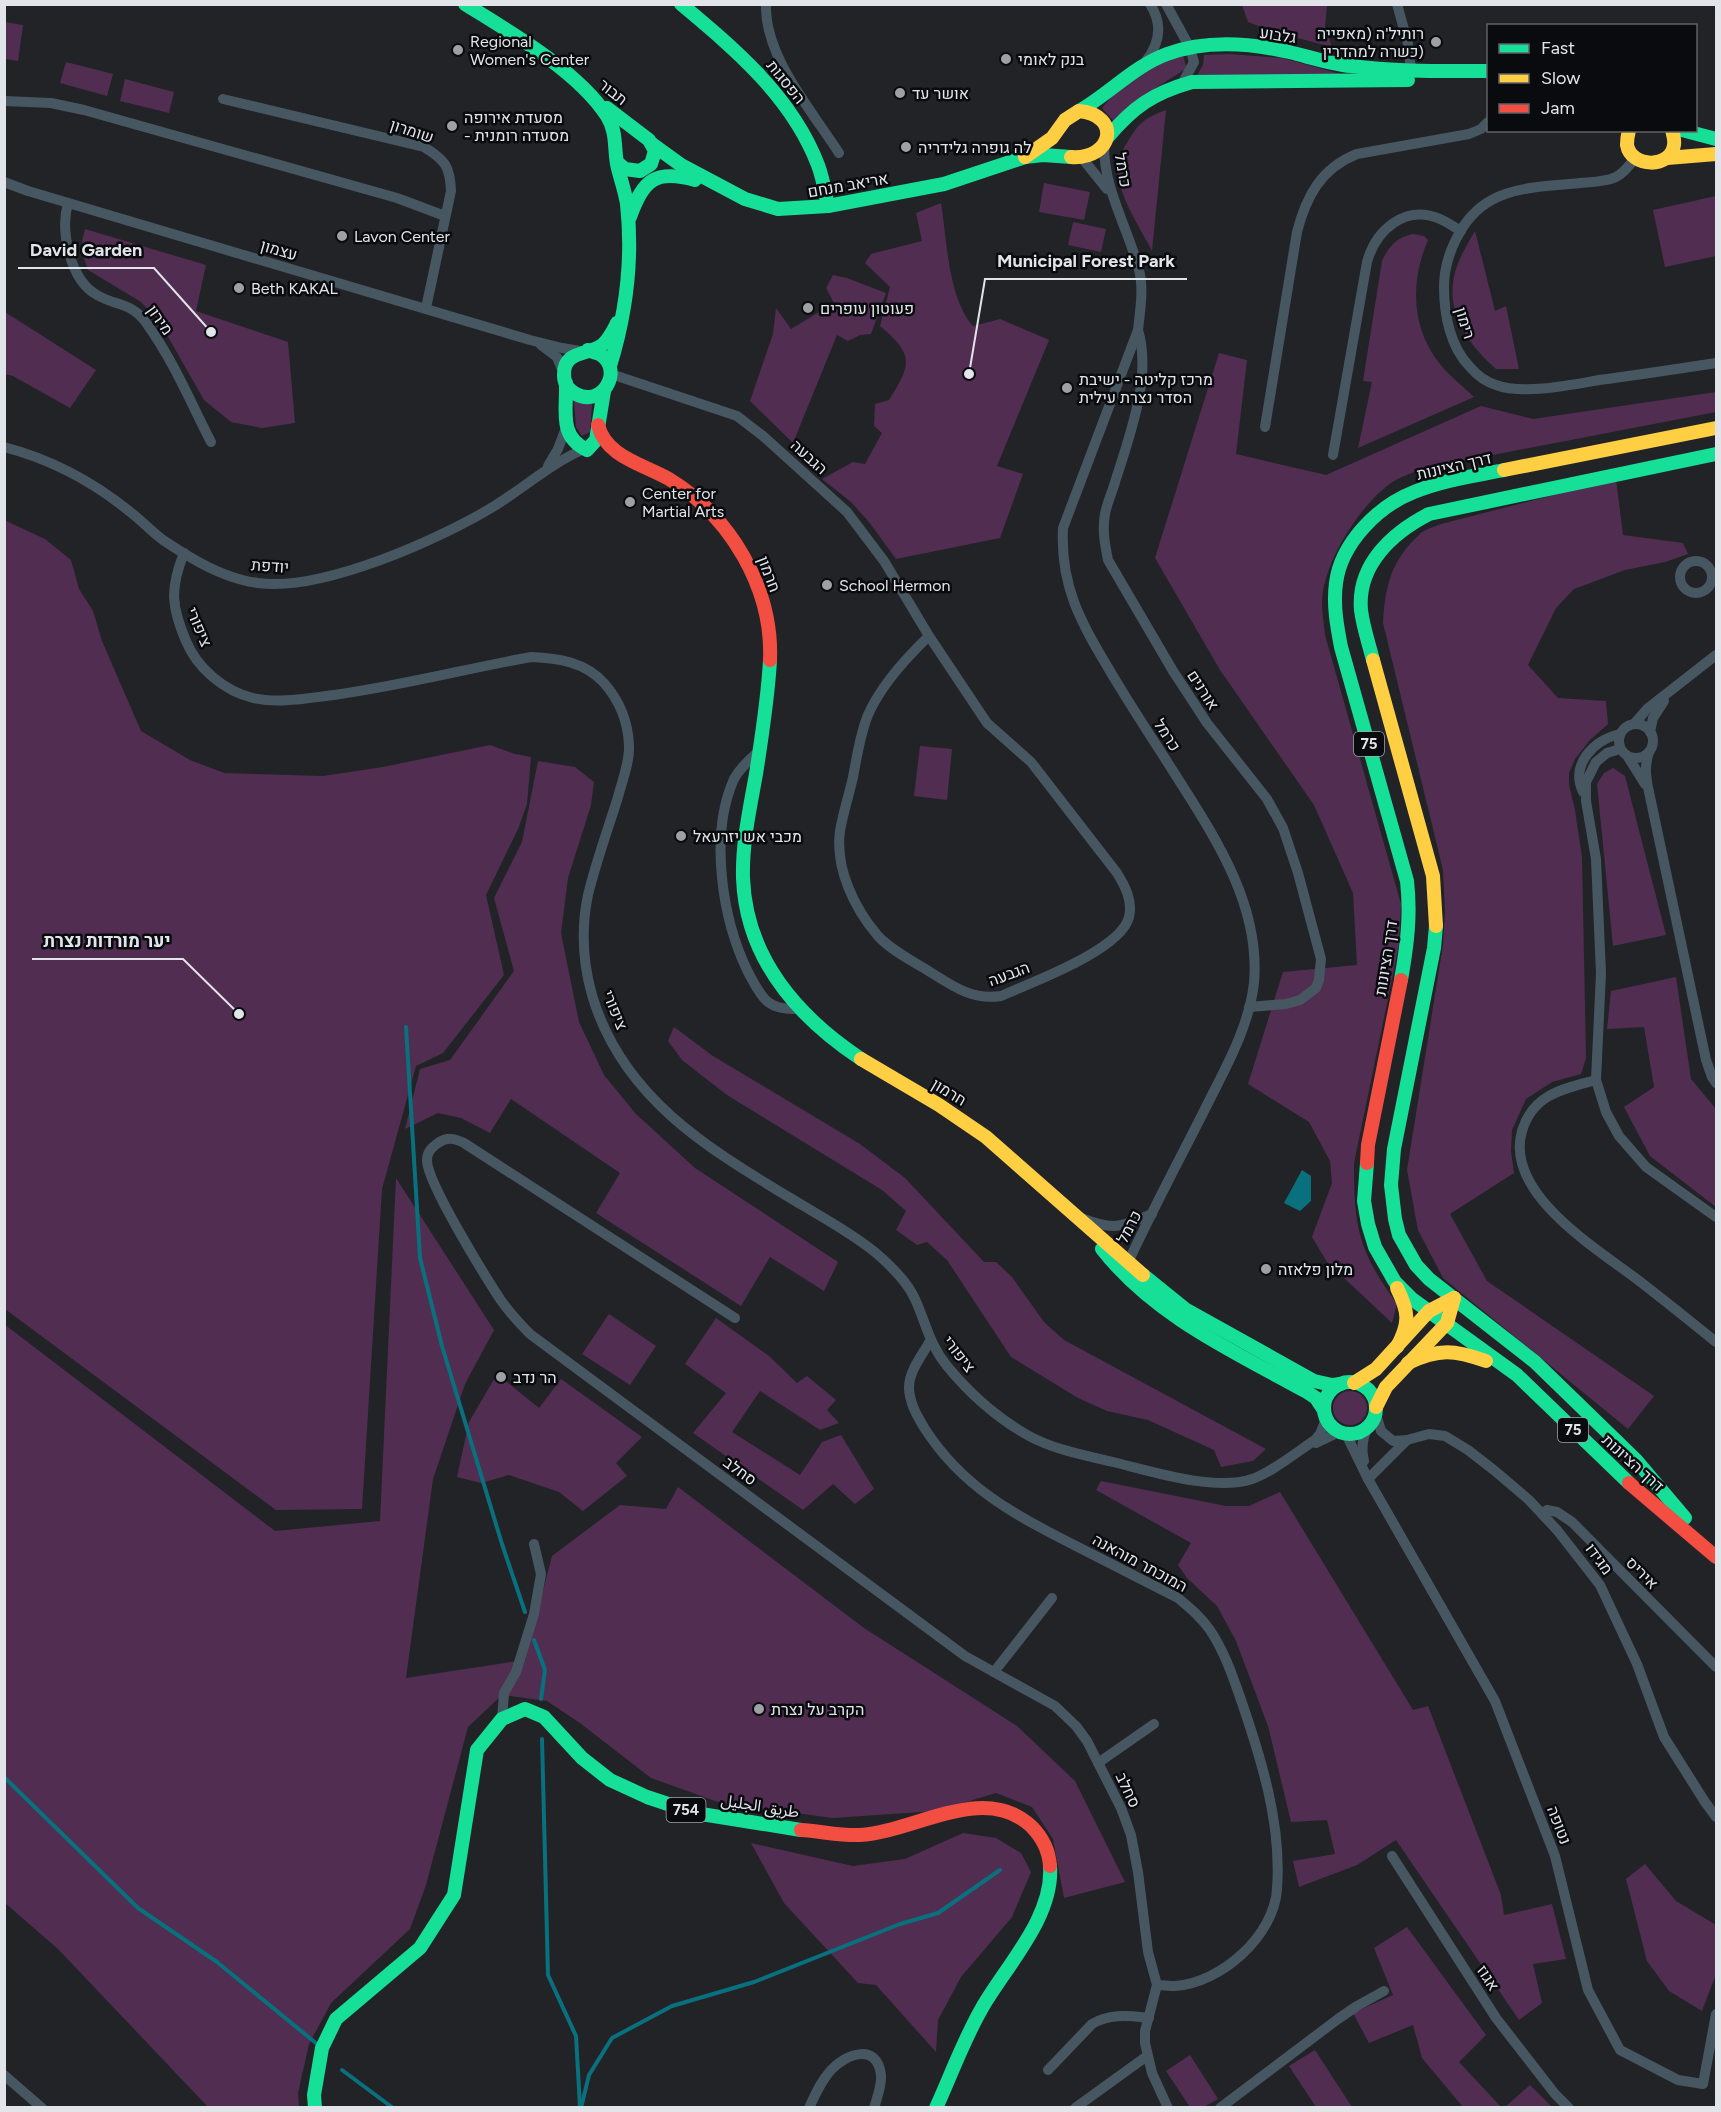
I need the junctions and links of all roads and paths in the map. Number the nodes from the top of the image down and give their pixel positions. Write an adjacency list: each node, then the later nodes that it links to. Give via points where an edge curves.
1 (465, 4): 13 (main road, via 548,58)
2 (681, 4): 41 (main road, הפסגות, via 742,57 781,101 818,165)
3 (766, 4): 25 (street, via 768,33 780,59)
4 (1150, 4): 8 (street, via 1159,25 1158,40)
5 (1166, 4): 7 (street)
6 (1397, 4): 9 (street)
7 (1191, 48): 8 (main road, גלבוע); 9 (main road, גלבוע, via 1252,47 1287,51 1329,63); 12 (street, via 1194,62)
8 (1143, 65): 16 (main road, גלבוע, via 1096,103)
9 (1411, 70): 10 (main road, גלבוע)
10 (1487, 71)
11 (1487, 82): 12 (main road)
12 (1182, 84): 24 (main road, via 1148,98 1127,114)
13 (585, 91): 23 (main road, תבור); 27 (main road, תבור, via 607,115 616,136)
14 (223, 99): 42 (street, שומרון, via 424,147 446,164 451,191)
15 (4, 101): 42 (street, via 51,103 84,110 397,198)
16 (1079, 111): 18 (main road, via 1071,114); 24 (main road, via 1097,115 1103,121 1107,130)
17 (1487, 123): 55 (street, via 1469,134 1357,154 1345,159 1319,182 1309,196 1298,232)
18 (1061, 127): 28 (main road); 29 (main road, via 1063,145)
19 (1628, 132): 30 (main road, via 1628,147)
20 (1673, 132): 31 (main road, via 1674,147)
21 (1690, 132): 22 (main road)
22 (1716, 139)
23 (648, 140): 27 (main road, via 633,134 623,138); 32 (main road, תבור); 33 (main road, via 655,157)
24 (1105, 142): 29 (main road, via 1092,156); 38 (street, כרמל, via 1106,174)
25 (840, 153)
26 (1716, 154): 31 (main road)
27 (617, 156): 33 (main road, via 626,171); 40 (main road, תבור)
28 (1025, 157): 29 (main road); 41 (main road, אריאב מנחם, via 944,184)
29 (1078, 157): 38 (street, כרמל)
30 (1635, 158): 31 (main road, via 1648,164); 44 (street, רימון, via 1615,178 1516,190 1494,198 1475,211)
31 (1666, 158)
32 (681, 165): 33 (main road, via 655,163); 37 (main road, אריאב מנחם)
33 (647, 169): 40 (main road, via 634,182)
34 (4, 182): 36 (street, עצמון)
35 (4, 187): 36 (street, עצמון)
36 (21, 189): 39 (street, עצמון)
37 (724, 189): 41 (main road, אריאב מנחם, via 778,209); 43 (main road, via 679,175 659,175 638,194)
38 (1114, 199): 47 (street, כרמל, via 1140,272)
39 (68, 203): 45 (street, עצמון); 58 (street, מירון, via 65,228 74,267 83,284 112,303 135,309 181,381)
40 (627, 206): 43 (main road)
41 (828, 206)
42 (446, 216): 45 (street, שומרון)
43 (628, 222): 46 (main road, via 627,276)
44 (1461, 231): 50 (street, רימון, via 1448,255 1444,311 1462,359 1476,374 1495,385 1516,389 1555,387); 61 (street, via 1439,218 1411,215 1386,227 1377,237 1367,262)
45 (426, 308): 48 (street, עצמון)
46 (621, 315): 49 (main road, via 605,342); 51 (main road)
47 (1138, 330): 77 (street, כרמל, via 1063,528 1065,576 1091,640 1208,826 1233,874 1246,910 1253,948 1254,983); 77 (street, אורנים, via 1143,346 1141,382 1105,514 1108,560 1173,671 1283,828 1322,959 1316,988 1308,995 1286,1004)
48 (530, 340): 49 (street, עצמון); 52 (street, עצמון, via 556,357)
49 (586, 350): 51 (main road, via 606,358); 52 (main road, via 571,356)
50 (1716, 363)
51 (610, 370): 53 (main road, via 610,382); 66 (street, הגבעה, via 750,424 847,512 884,561)
52 (565, 380): 53 (main road, via 581,396); 56 (main road)
53 (604, 391): 54 (main road)
54 (598, 425): 60 (main road, via 596,440); 63 (main road, חרמון, via 609,445)
55 (1265, 427)
56 (566, 428): 60 (main road, via 568,437); 64 (street, יודפת)
57 (1716, 428): 85 (main road, דרך הציונות / 75, via 1420,489 1401,497 1370,522 1342,562 1336,579 1336,620 1410,904 1408,943 1368,1145 1364,1201 1375,1247)
58 (211, 442)
59 (4, 447): 65 (street, יודפת, via 56,464 85,481)
60 (586, 449): 63 (main road, חרמון); 64 (street, יודפת)
61 (1334, 454)
62 (1716, 454): 86 (main road, דרך הציונות / 75, via 1429,514 1414,520 1389,540 1362,585 1360,601 1367,637 1437,902 1434,948 1394,1149 1391,1199 1408,1255 1429,1279)
63 (633, 459): 72 (main road, חרמון, via 674,482 715,517 741,549 755,578 766,619 770,675)
64 (544, 471): 65 (street, יודפת, via 468,521 390,556 309,581 257,583 204,566)
65 (184, 553): 90 (street, ציפורי, via 175,577 174,603 189,648 216,680 252,698 299,700 362,691 531,657 574,662 596,674 613,693 625,718 630,746 588,895 584,933 589,983 603,1026 638,1084 693,1135 841,1228 890,1266 914,1297)
66 (929, 636): 66 (street, הגבעה, via 899,669 868,716 840,833 841,861 857,905 892,949 968,994 1001,996 1100,950 1126,927 1130,902 1117,873 1031,762 987,723)
67 (1716, 655): 68 (street)
68 (1667, 695): 69 (street); 70 (street, via 1653,718)
69 (1634, 724): 70 (street); 71 (street)
70 (1650, 732): 73 (street, via 1653,742)
71 (1620, 734): 74 (street, via 1618,744); 76 (street, via 1608,737 1584,758 1578,776)
72 (758, 752): 78 (main road, חרמון, via 744,854 745,902 764,957); 78 (street, via 735,778 726,808 721,843 724,895 730,927 752,980 768,1003)
73 (1648, 752): 74 (street, via 1639,758); 75 (street, via 1645,763)
74 (1624, 753): 75 (street); 76 (street, via 1607,753 1596,762 1586,782)
75 (1649, 792): 80 (street, via 1706,1060)
76 (1586, 801): 79 (street, via 1596,859 1601,973)
77 (1249, 1007): 82 (street, כרמל, via 1236,1046)
78 (799, 1009): 81 (main road, חרמון, via 852,1052 959,1116 1023,1167)
79 (1596, 1080): 83 (street, via 1619,1136 1646,1167); 91 (street, via 1557,1090 1538,1102 1525,1120 1519,1142 1522,1168 1538,1194 1568,1227)
80 (1716, 1083)
81 (1073, 1214): 82 (street, via 1103,1226 1126,1225); 84 (main road, חרמון)
82 (1152, 1214): 84 (street, כרמל)
83 (1716, 1217)
84 (1125, 1268): 95 (main road, חרמון, via 1185,1310 1314,1381); 97 (main road, חרמון, via 1161,1309 1307,1392 1316,1398)
85 (1395, 1282): 87 (main road, דרך הציונות / 75); 92 (main road, via 1408,1320)
86 (1454, 1298): 87 (main road); 89 (main road); 105 (main road, דרך הציונות / 75, via 1535,1362 1612,1436)
87 (1429, 1311): 89 (main road, דרך הציונות / 75); 92 (main road)
88 (735, 1318): 108 (street, סחלב, via 455,1138 444,1139 430,1149 429,1172 440,1197 500,1300 530,1334 964,1656)
89 (1447, 1323): 93 (main road); 94 (main road, דרך הציונות / 75)
90 (930, 1341): 101 (street, ציפורי, via 945,1364 988,1408 1054,1448 1185,1479 1227,1483 1252,1480); 114 (street, המוכתר מוהאנה, via 910,1379 911,1398 922,1424 947,1459 974,1485 1018,1516 1178,1598 1197,1614 1225,1654 1248,1719 1276,1835 1277,1891 1270,1917 1255,1942 1235,1961 1206,1978 1176,1986)
91 (1716, 1342)
92 (1397, 1347): 95 (main road, via 1371,1373)
93 (1408, 1364): 94 (main road, via 1437,1351 1450,1350); 96 (main road, via 1386,1387)
94 (1508, 1369): 105 (main road, דרך הציונות / 75, via 1619,1474)
95 (1348, 1383): 96 (main road, via 1363,1385 1370,1391); 97 (main road, via 1328,1394)
96 (1376, 1410): 98 (main road); 100 (street, מגידו, via 1381,1431 1393,1441)
97 (1325, 1414): 99 (main road, via 1329,1424); 101 (street, ציפורי, via 1320,1434)
98 (1368, 1427): 99 (main road, via 1354,1434); 102 (street, נטופה, via 1362,1445)
99 (1343, 1433): 101 (street, ציפורי, via 1326,1437); 102 (street, נטופה, via 1350,1439)
100 (1407, 1440): 102 (street); 103 (street, מגידו, via 1429,1434 1444,1436 1486,1464)
101 (1294, 1454)
102 (1368, 1479): 116 (street, נטופה, via 1495,1701 1554,1856 1588,1990 1620,2050 1678,2080 1703,2084)
103 (1542, 1514): 107 (street, איריס, via 1546,1510 1557,1512 1572,1522); 112 (street, מגידו, via 1600,1585 1637,1664 1664,1737)
104 (534, 1544): 109 (street, via 541,1574 534,1614 516,1672 504,1693)
105 (1715, 1556)
106 (1052, 1598): 108 (street)
107 (1716, 1667)
108 (994, 1672): 111 (street, סחלב, via 1055,1706 1076,1726)
109 (502, 1719): 122 (main road, via 477,1750 454,1894 420,1948 336,2019 322,2048); 125 (main road, طريق الجليل / 754, via 525,1709 544,1718 582,1758 610,1780 695,1813 780,1828 860,1834 903,1827 958,1810 997,1808 1022,1818 1038,1833 1049,1852 1051,1878 1042,1913 981,2009)
110 (1154, 1724): 111 (street)
111 (1098, 1763): 114 (street, סחלב, via 1131,1835)
112 (1716, 1816)
113 (1392, 1856): 129 (street, אגוז, via 1496,2018)
114 (1156, 1985): 117 (street, סחלב)
115 (1384, 1991): 128 (street, via 1338,2019)
116 (1716, 2014)
117 (1149, 2018): 118 (street, סחלב, via 1145,2031); 119 (street, via 1101,2018)
118 (1147, 2056): 126 (street); 127 (street, סחלב)
119 (1048, 2070)
120 (4, 2075): 121 (street)
121 (42, 2108)
122 (315, 2108)
123 (809, 2108): 124 (street, via 830,2071 855,2054 867,2055 876,2062 881,2075)
124 (874, 2108)
125 (936, 2108)
126 (1075, 2108)
127 (1168, 2108)
128 (1220, 2108)
129 (1569, 2108)

